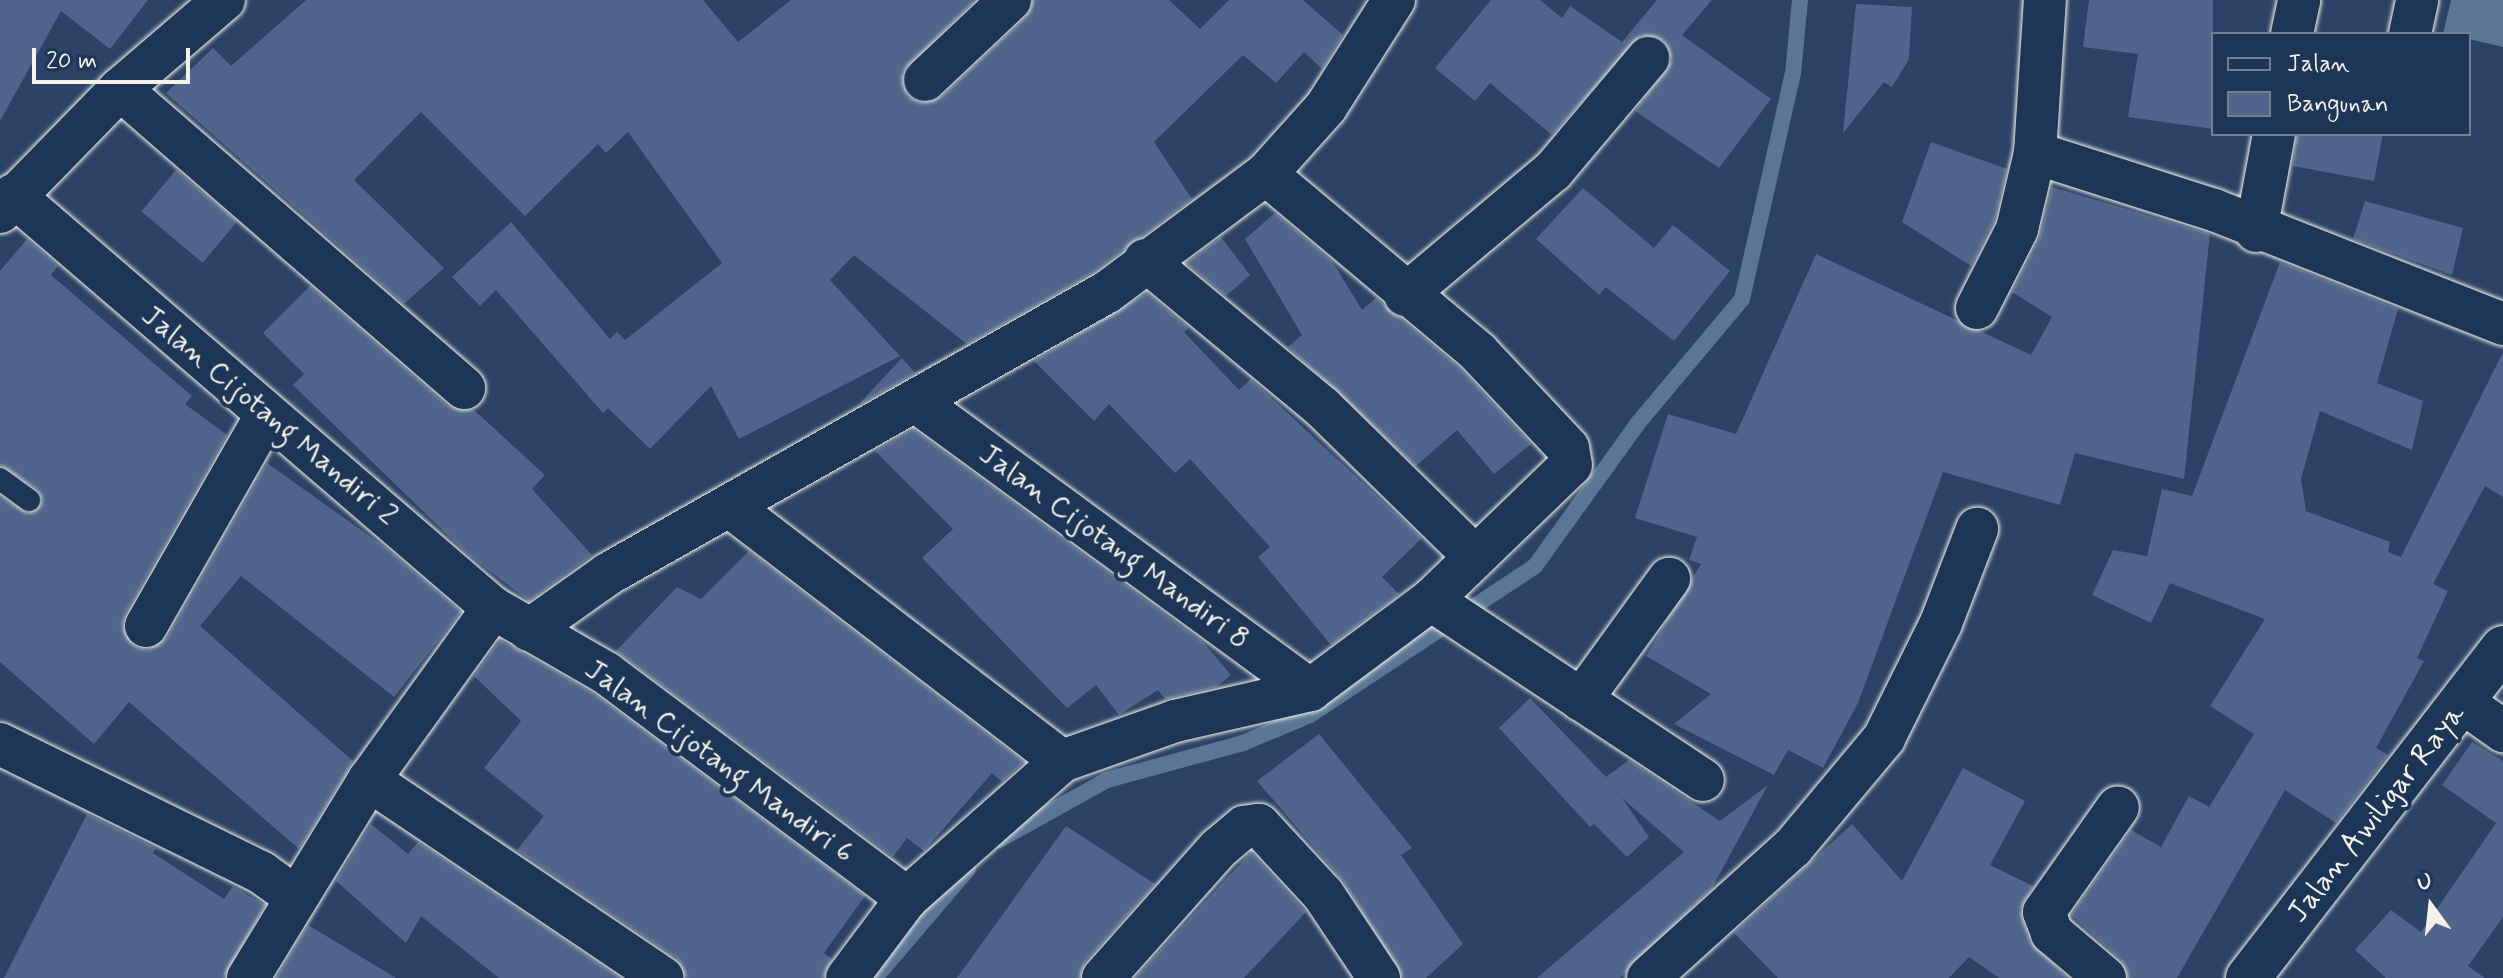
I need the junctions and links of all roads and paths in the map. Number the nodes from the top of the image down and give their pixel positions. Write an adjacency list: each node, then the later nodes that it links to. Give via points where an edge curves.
1 (224, 0): 11 (street)
2 (1010, 0): 10 (street)
3 (1394, 0): 14 (street, via 1326,107)
4 (2045, 0): 13 (street)
5 (2299, 0): 7 (street)
6 (2417, 0): 8 (street)
7 (2292, 32)
8 (2410, 32)
9 (1648, 58): 18 (street, via 1553,171)
10 (925, 80)
11 (120, 89): 15 (street); 21 (street)
12 (2274, 136): 16 (street)
13 (2035, 153): 16 (street, via 2214,210); 19 (street, via 2017,229)
14 (1266, 174): 17 (street); 18 (street)
15 (7, 204): 23 (street, Jalan Cijotang Mandiri 2)
16 (2256, 231): 20 (street)
17 (1145, 260): 22 (street, via 1107,292); 28 (street, via 1322,407)
18 (1405, 295): 28 (street, via 1478,352 1571,457 1564,473)
19 (1977, 308)
20 (2503, 324)
21 (464, 388)
22 (918, 403): 26 (street); 35 (street, Jalan Cijotang Mandiri 8)
23 (265, 417): 31 (street, Jalan Cijotang Mandiri 2); 32 (street)
24 (0, 479): 25 (lane)
25 (29, 500)
26 (732, 508): 33 (street, via 608,574); 40 (street)
27 (1977, 529): 51 (street, via 1941,623 1884,738 1793,847)
28 (1474, 556): 30 (street)
29 (1669, 579): 36 (street)
30 (1431, 600): 35 (street); 36 (street)
31 (493, 608): 33 (street, Jalan Cijotang Mandiri 2); 41 (street)
32 (146, 626)
33 (529, 630): 45 (street, Jalan Cijotang Mandiri 6, via 606,673)
34 (2503, 648): 37 (street, Jalan Awiligar Raya)
35 (1310, 690): 40 (street, via 1175,721)
36 (1581, 700): 42 (street)
37 (2465, 704): 38 (street); 53 (street, Jalan Awiligar Raya)
38 (2503, 731)
39 (0, 744): 44 (street, via 262,873)
40 (1062, 761): 45 (street)
41 (369, 780): 44 (street); 47 (street)
42 (1703, 780)
43 (2118, 807): 52 (street, via 2044,912 2052,933)
44 (295, 897): 46 (street)
45 (907, 898): 48 (street)
46 (248, 978)
47 (663, 978)
48 (847, 978)
49 (1103, 978): 50 (street, via 1219,848 1244,827 1259,825 1323,894)
50 (1379, 978)
51 (1648, 978)
52 (2105, 978)
53 (2248, 978)

